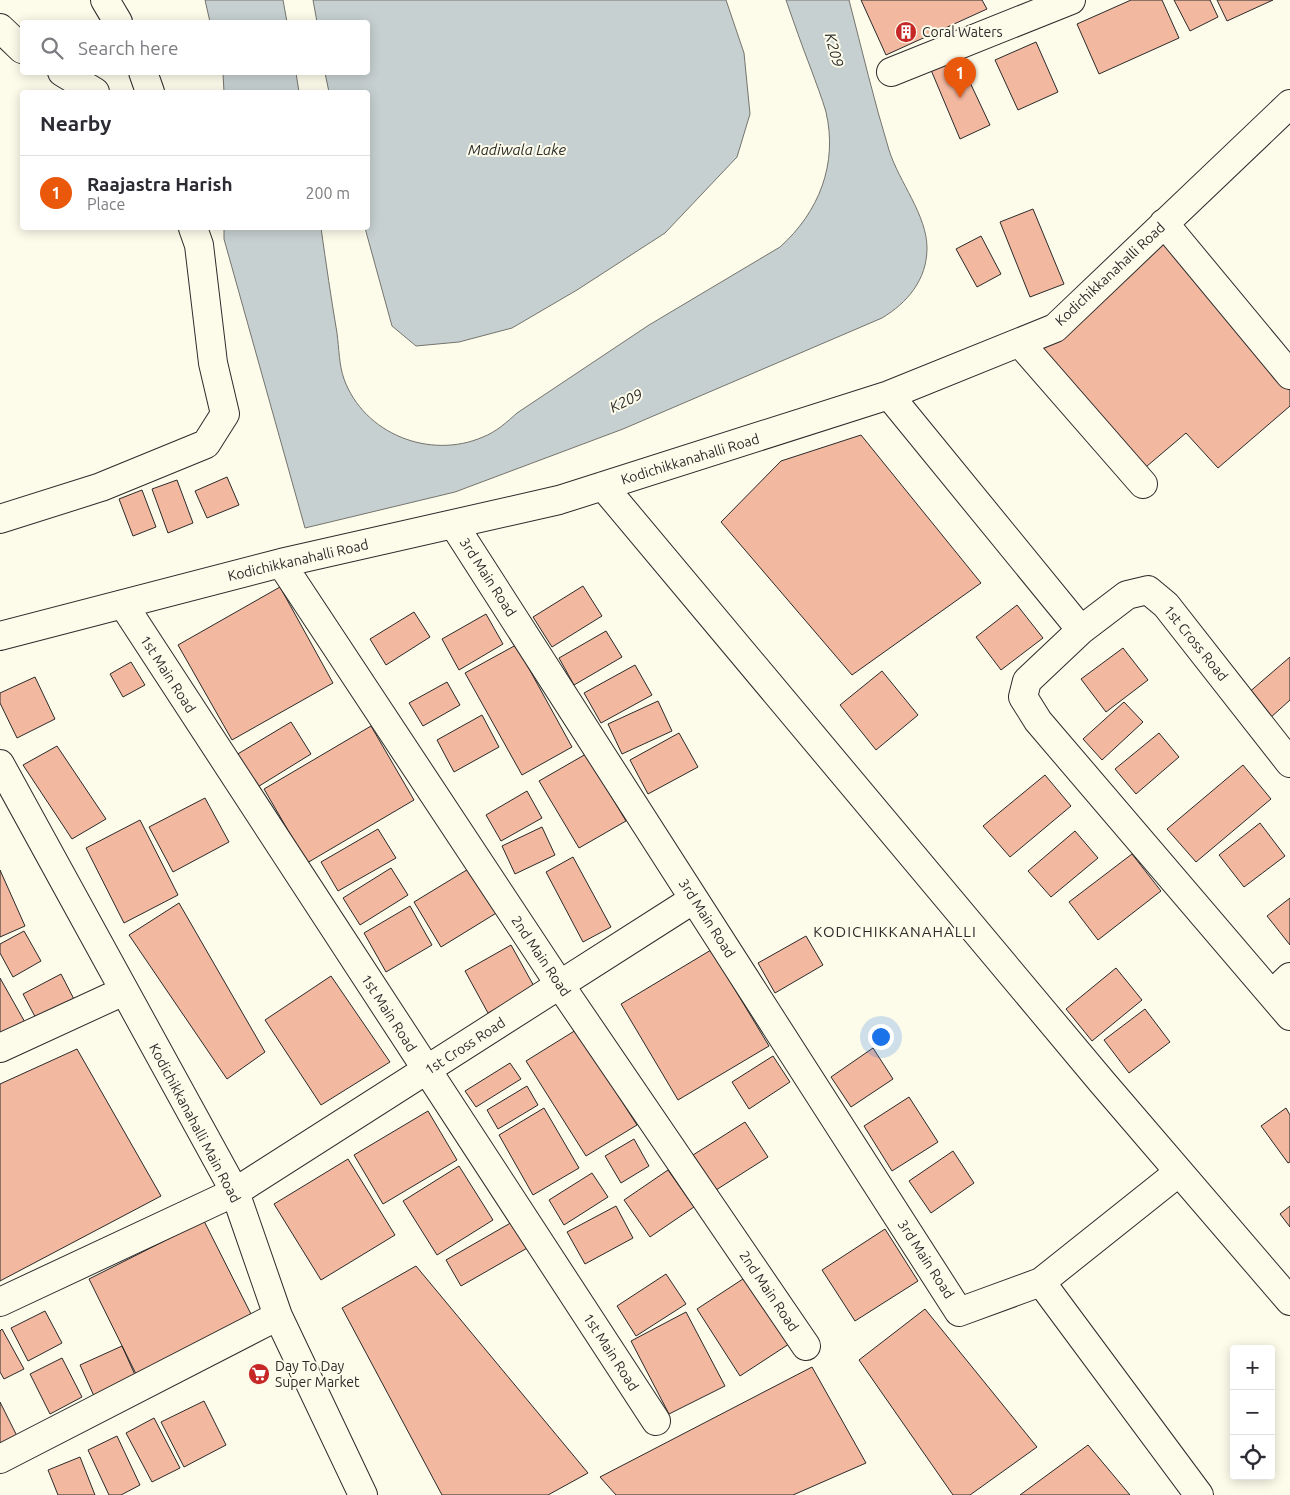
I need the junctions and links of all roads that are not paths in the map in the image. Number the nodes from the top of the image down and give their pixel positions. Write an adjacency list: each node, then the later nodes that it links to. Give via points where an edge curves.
1 (105, 0): 4 (street)
2 (1071, 0): 3 (street)
3 (1043, 5): 7 (street)
4 (117, 20)
5 (0, 28): 6 (street)
6 (20, 48)
7 (891, 72)
8 (67, 75): 10 (street)
9 (144, 75): 11 (street)
10 (92, 90)
11 (149, 90)
12 (1290, 104): 13 (street, Kodichikkanahalli Road)
13 (1164, 224): 15 (street, Kodichikkanahalli Road, via 1055,328); 16 (street)
14 (194, 230): 20 (street, via 199,245 213,363 225,414 206,444 101,487)
15 (1020, 343): 17 (street, Kodichikkanahalli Road); 18 (street)
16 (1290, 375)
17 (889, 395): 19 (street, Kodichikkanahalli Road); 24 (street)
18 (1143, 484)
19 (603, 486): 21 (street, Kodichikkanahalli Road); 35 (street)
20 (0, 519)
21 (454, 525): 22 (street, Kodichikkanahalli Road); 28 (street, 3rd Main Road)
22 (281, 563): 23 (street, Kodichikkanahalli Road); 29 (street, 2nd Main Road)
23 (122, 604): 25 (street, Kodichikkanahalli Road); 34 (street, 1st Main Road)
24 (1081, 630): 26 (street, 1st Cross Road, via 1127,595 1148,590 1166,604); 30 (street, via 1027,681 1023,697 1038,721)
25 (0, 636)
26 (1290, 762)
27 (0, 764): 31 (street, Kodichikkanahalli Main Road)
28 (694, 899): 29 (street, 1st Cross Road); 37 (street, 3rd Main Road, via 959,1312)
29 (560, 985): 34 (street, 1st Cross Road); 41 (street, 2nd Main Road)
30 (1281, 986): 32 (street)
31 (124, 991): 33 (street); 36 (street, Kodichikkanahalli Main Road)
32 (1290, 1016)
33 (0, 1048)
34 (427, 1070): 36 (street, 1st Cross Road); 42 (street, 1st Main Road)
35 (1179, 1172): 37 (street); 38 (street)
36 (234, 1192): 39 (street, 1st Cross Road); 40 (street, Kodichikkanahalli Main Road)
37 (1041, 1282): 45 (street)
38 (1290, 1301)
39 (0, 1302)
40 (278, 1316): 43 (street); 44 (street, Kodichikkanahalli Main Road)
41 (806, 1346)
42 (656, 1421)
43 (0, 1460)
44 (355, 1492)
45 (1199, 1495)

